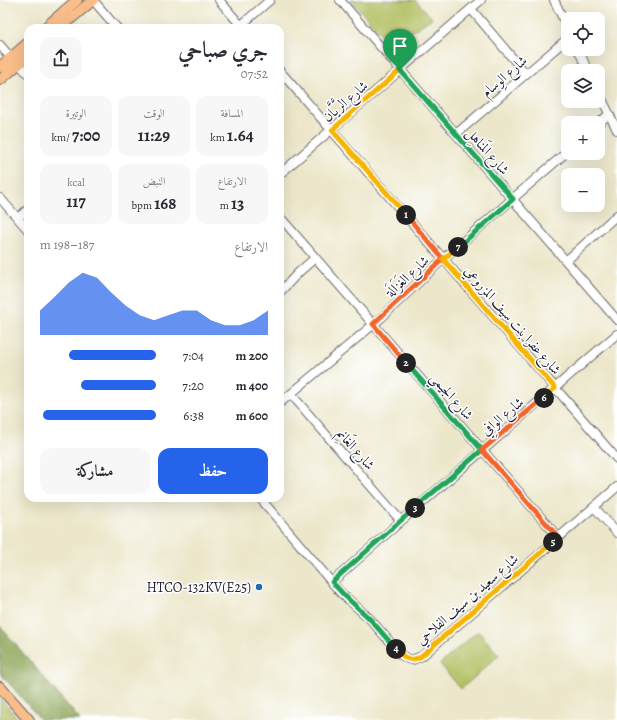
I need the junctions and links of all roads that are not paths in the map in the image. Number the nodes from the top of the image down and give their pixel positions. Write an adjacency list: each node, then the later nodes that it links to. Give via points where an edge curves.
1 (77, 0): 10 (main road)
2 (93, 0): 11 (main road); 12 (street)
3 (219, 0): 13 (street)
4 (270, 0): 14 (street)
5 (340, 0): 22 (street, شارع المَناهِل)
6 (481, 0): 8 (street, شارع الرَّيَّان)
7 (554, 0): 9 (street)
8 (471, 9): 22 (street, شارع الرَّيَّان); 23 (street)
9 (561, 14)
10 (50, 24)
11 (65, 24)
12 (114, 24)
13 (239, 24)
14 (244, 24)
15 (561, 44): 23 (street, شارع الوِسام)
16 (0, 45): 19 (street)
17 (24, 49): 19 (main road)
18 (24, 58): 19 (main road)
19 (15, 61): 20 (main road); 21 (street); 25 (main road)
20 (0, 67)
21 (24, 70)
22 (400, 70): 29 (street, شارع الرَّيَّان); 31 (street, شارع المَناهِل)
23 (526, 74): 31 (street, شارع الوِسام)
24 (284, 75): 29 (street, شارع عفرا بنت سيف المزروعي)
25 (0, 80)
26 (605, 106): 27 (street)
27 (609, 114): 28 (street); 30 (street)
28 (605, 118)
29 (332, 130): 33 (street, شارع الرَّيَّان); 42 (street, شارع عفرا بنت سيف المزروعي)
30 (617, 130)
31 (456, 134): 35 (street, شارع المَناهِل)
32 (561, 157): 35 (street, شارع الغَزَالَة)
33 (284, 171)
34 (0, 198): 38 (street)
35 (513, 199): 42 (street, شارع الغَزَالَة); 43 (street, شارع المَناهِل)
36 (24, 213): 38 (street)
37 (617, 216): 43 (street)
38 (18, 218): 40 (street)
39 (284, 222): 41 (street, شارع الجيمي)
40 (24, 225)
41 (316, 258): 44 (street); 46 (street, شارع الجيمي)
42 (443, 259): 46 (street, شارع الغَزَالَة); 48 (street, شارع عفرا بنت سيف المزروعي)
43 (566, 261): 45 (street, شارع المَناهِل)
44 (284, 288)
45 (617, 320)
46 (373, 324): 49 (street, شارع الغَزَالَة); 51 (street, شارع الجيمي)
47 (617, 334): 48 (street, شارع الوافِي)
48 (555, 388): 51 (street, شارع الوافِي); 52 (street, شارع عفرا بنت سيف المزروعي)
49 (291, 394): 50 (street, شارع الغَزَالَة); 56 (street, شارع الغَانِم)
50 (284, 399)
51 (482, 450): 56 (street, شارع الوافِي); 58 (street, شارع الجيمي)
52 (617, 459)
53 (617, 487): 55 (street, شارع سعيد بن سيف الفلاحي)
54 (263, 502): 59 (street, شارع سعيد بن سيف الفلاحي)
55 (594, 507): 57 (street); 58 (street, شارع سعيد بن سيف الفلاحي)
56 (401, 521): 59 (street, شارع الوافِي)
57 (617, 534)
58 (558, 537): 59 (street, شارع سعيد بن سيف الفلاحي, via 422,656 412,660 401,655 370,619)
59 (332, 582)
60 (0, 687): 61 (main road)
61 (29, 720)

